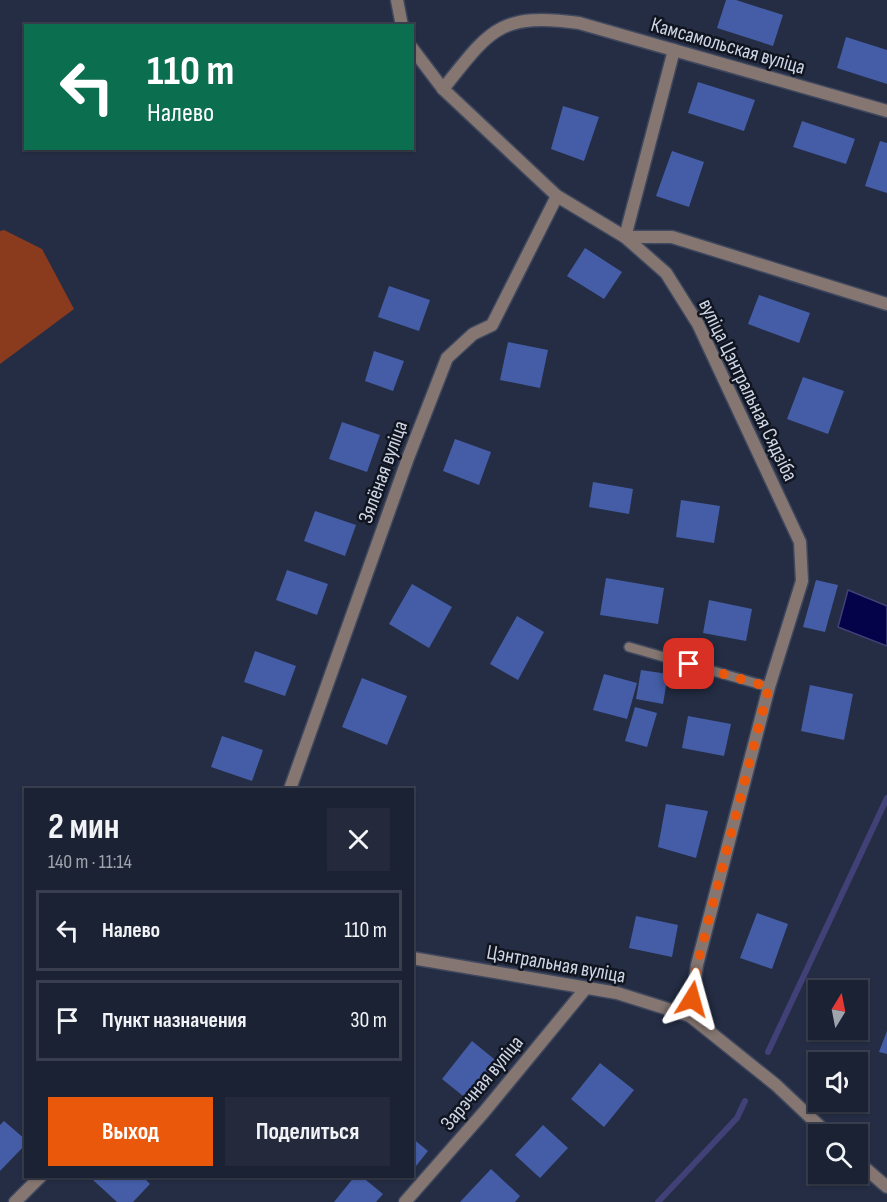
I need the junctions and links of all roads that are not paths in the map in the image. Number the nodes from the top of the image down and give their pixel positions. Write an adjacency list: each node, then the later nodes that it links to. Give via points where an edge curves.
1 (397, 0): 2 (street)
2 (402, 24)
3 (674, 50): 5 (street, Камсамольская вуліца, via 579,23 524,19 492,33); 6 (street, Камсамольская вуліца); 8 (street)
4 (414, 51): 5 (street, вуліца Цэнтральная Сядзіба)
5 (443, 89): 7 (street, вуліца Цэнтральная Сядзіба)
6 (887, 111)
7 (557, 196): 8 (street, вуліца Цэнтральная Сядзіба); 12 (street, Зялёная вуліца, via 492,325 473,334 447,358)
8 (625, 237): 9 (street, via 672,237); 11 (street, вуліца Цэнтральная Сядзіба, via 666,273 698,324 800,542 802,581)
9 (887, 304)
10 (629, 647): 11 (lane)
11 (769, 687): 15 (street, via 697,965)
12 (290, 788)
13 (414, 958): 14 (street, Цэнтральная вуліца)
14 (586, 988): 15 (street, Цэнтральная вуліца, via 617,993); 21 (street, Зарэчная вуліца)
15 (690, 1016): 16 (street, Цэнтральная вуліца)
16 (817, 1124)
17 (868, 1171): 19 (street)
18 (39, 1178): 20 (street)
19 (887, 1187)
20 (15, 1202)
21 (405, 1202)

